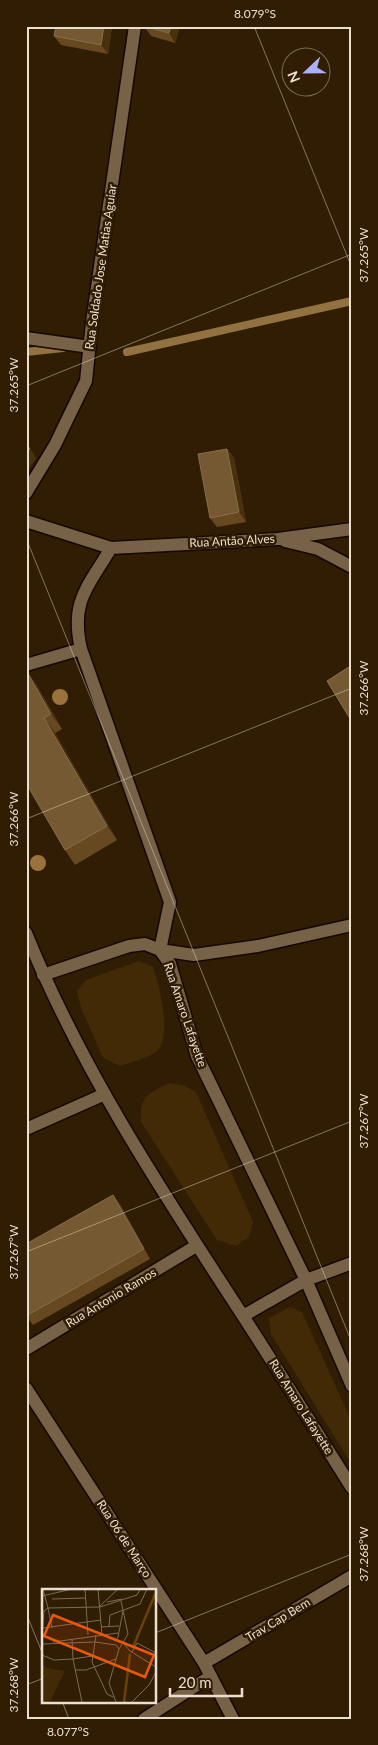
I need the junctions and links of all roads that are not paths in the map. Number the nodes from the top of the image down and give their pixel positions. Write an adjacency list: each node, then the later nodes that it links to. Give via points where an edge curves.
1 (135, 26): 3 (street, Rua Soldado Jose Matias Aguiar)
2 (26, 338): 3 (street)
3 (90, 347): 4 (street, Rua Soldado Jose Matias Aguiar, via 86,381 55,445)
4 (26, 493)
5 (26, 521): 8 (street)
6 (352, 529): 7 (street, Rua Antão Alves)
7 (278, 539): 8 (street, Rua Antão Alves); 9 (street, via 318,549)
8 (111, 548): 10 (street, Rua Amaro Lafayette, via 78,603 76,627)
9 (352, 567)
10 (82, 649): 11 (street); 14 (street, Rua Amaro Lafayette, via 170,902)
11 (26, 665)
12 (352, 925): 14 (street, via 258,946 194,955)
13 (27, 934): 15 (street, Rua Amaro Lafayette)
14 (160, 950): 15 (street, via 145,944 128,946); 20 (street, Rua Amaro Lafayette, via 170,964 196,1056)
15 (43, 975): 16 (street, Rua Amaro Lafayette)
16 (105, 1094): 17 (street); 18 (street, Rua Amaro Lafayette)
17 (26, 1129)
18 (196, 1246): 21 (street, Rua Amaro Lafayette); 22 (street, Rua Antonio Ramos)
19 (352, 1263): 20 (street)
20 (306, 1280): 21 (street); 23 (street, Rua Amaro Lafayette)
21 (243, 1316): 25 (street, Rua Amaro Lafayette)
22 (26, 1350)
23 (352, 1386)
24 (26, 1388): 27 (street, Rua 06 de Março)
25 (352, 1488)
26 (352, 1576): 29 (street, Trav Cap Bem)
27 (156, 1589)
28 (156, 1590): 29 (street, Rua 06 de Março)
29 (204, 1664): 30 (street, Rua 06 de Março)
30 (211, 1676): 31 (street); 32 (street, Rua 06 de Março)
31 (144, 1719)
32 (233, 1719)

